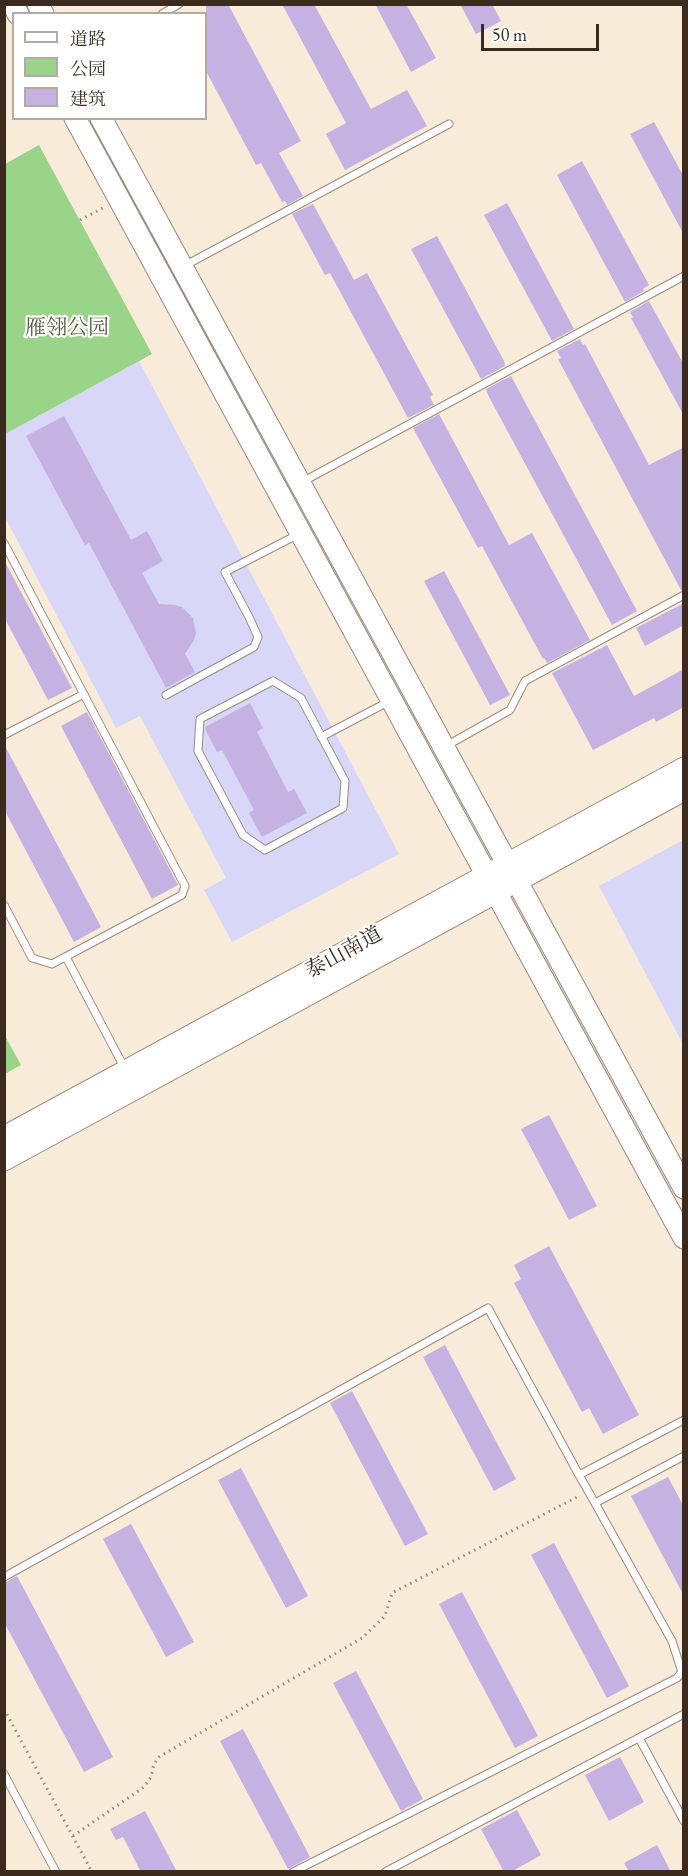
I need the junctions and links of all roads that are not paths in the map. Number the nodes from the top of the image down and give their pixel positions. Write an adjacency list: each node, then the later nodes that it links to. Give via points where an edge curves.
1 (179, 4): 2 (lane)
2 (165, 12)
3 (76, 120): 9 (main road)
4 (101, 120): 6 (main road)
5 (449, 124): 6 (lane)
6 (182, 267): 8 (main road)
7 (684, 276): 8 (lane)
8 (299, 484): 17 (main road)
9 (300, 533): 13 (lane, via 225,572 258,637 254,647); 14 (main road)
10 (4, 543): 12 (lane)
11 (684, 595): 17 (lane, via 525,681 510,710)
12 (84, 694): 15 (lane); 23 (lane, via 185,886 182,895)
13 (166, 695)
14 (391, 700): 16 (lane); 21 (main road)
15 (4, 735)
16 (321, 737): 16 (lane, via 345,781 343,808 265,850 243,835 198,751 200,719 273,681 301,698)
17 (443, 748): 20 (main road)
18 (684, 768): 20 (main road, 泰山南道)
19 (684, 790): 20 (main road, 泰山南道)
20 (511, 873): 21 (main road, 泰山南道); 27 (main road)
21 (491, 884): 24 (main road, 泰山南道); 26 (main road, 泰山南道); 28 (main road)
22 (4, 905): 23 (lane, via 32,958 52,964)
23 (66, 957): 24 (lane)
24 (126, 1071): 25 (main road, 泰山南道)
25 (4, 1137)
26 (4, 1160)
27 (684, 1188)
28 (684, 1238)
29 (684, 1420): 31 (lane)
30 (684, 1456): 32 (lane)
31 (579, 1475): 32 (lane); 33 (lane, via 488,1308)
32 (595, 1503): 39 (lane, via 672,1641 682,1672 677,1678)
33 (4, 1577)
34 (684, 1714): 35 (lane)
35 (639, 1738): 37 (lane); 40 (lane)
36 (4, 1774): 38 (lane)
37 (684, 1821)
38 (56, 1872)
39 (293, 1872)
40 (386, 1872)

